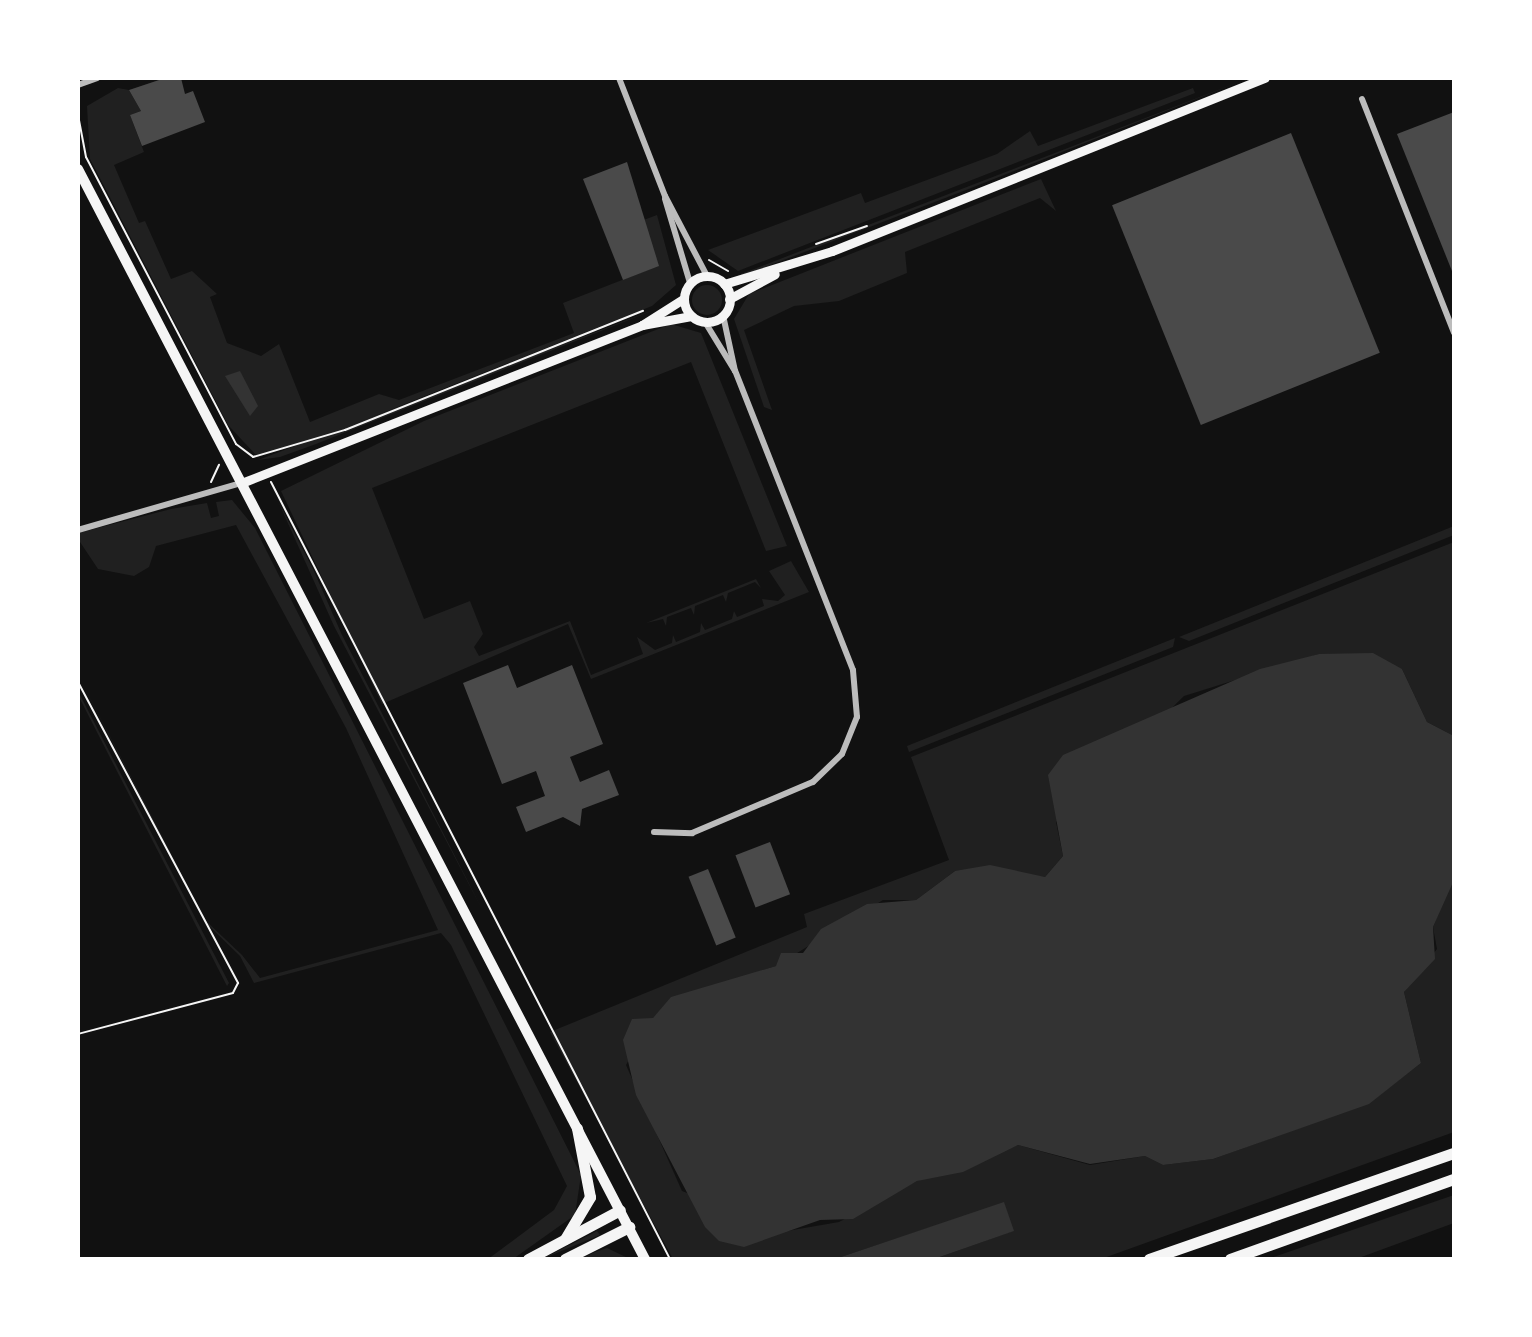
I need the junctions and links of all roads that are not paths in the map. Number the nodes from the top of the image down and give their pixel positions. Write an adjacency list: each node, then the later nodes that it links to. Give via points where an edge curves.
1 (97, 78): 4 (street)
2 (619, 78): 8 (street)
3 (1265, 78): 9 (main road)
4 (80, 85): 5 (street)
5 (78, 92)
6 (1362, 99): 19 (street)
7 (79, 168): 21 (main road)
8 (665, 196): 10 (street); 11 (street)
9 (776, 272): 12 (main road); 14 (main road)
10 (707, 276): 11 (main road); 12 (main road)
11 (690, 283): 13 (main road)
12 (724, 284): 14 (main road)
13 (683, 299): 16 (main road); 18 (main road)
14 (729, 299): 15 (main road)
15 (723, 315): 17 (main road); 20 (street)
16 (691, 316): 17 (main road); 18 (main road)
17 (705, 322): 20 (street)
18 (642, 325): 21 (main road)
19 (1454, 333)
20 (735, 371): 23 (street, via 853,670 856,725 842,754 813,782 692,833)
21 (244, 482): 22 (street); 24 (main road)
22 (78, 530)
23 (654, 832)
24 (577, 1128): 27 (main road); 29 (highway, via 590,1197)
25 (1454, 1153): 33 (highway)
26 (1454, 1179): 34 (highway)
27 (620, 1210): 28 (main road); 29 (highway)
28 (629, 1227): 31 (highway); 32 (main road)
29 (565, 1239): 30 (highway)
30 (528, 1259)
31 (565, 1259)
32 (645, 1259)
33 (1149, 1259)
34 (1230, 1259)

